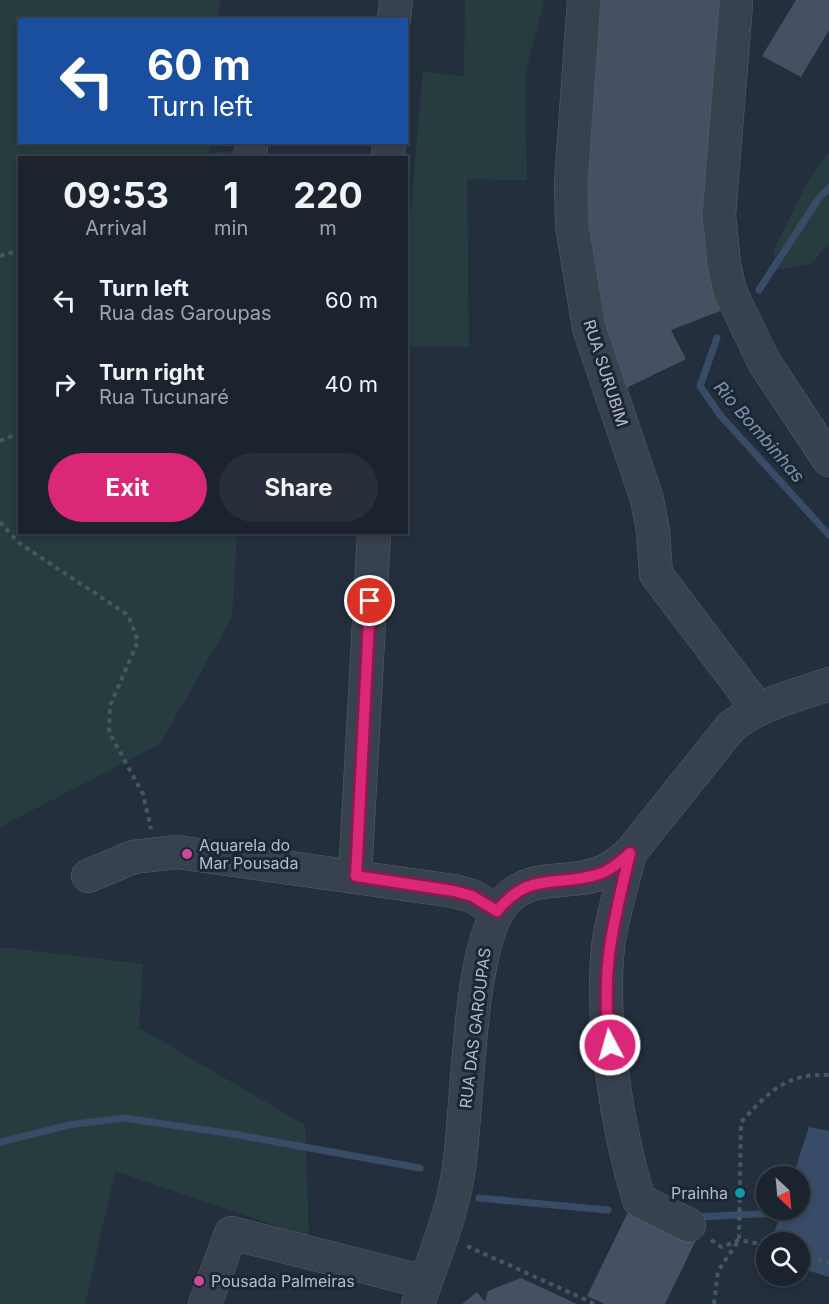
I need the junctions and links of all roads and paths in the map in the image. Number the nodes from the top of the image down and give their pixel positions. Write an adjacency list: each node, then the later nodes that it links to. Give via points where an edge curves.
1 (396, 0): 4 (street)
2 (584, 0): 13 (street, RUA SURUBIM, via 571,194 573,237 589,328 648,499 656,574)
3 (736, 5): 9 (street, via 719,215 724,263 730,291 764,362)
4 (394, 18)
5 (18, 251): 6 (path)
6 (0, 256)
7 (18, 433): 8 (path)
8 (0, 441)
9 (829, 460)
10 (0, 522): 14 (path, via 19,543 129,615 138,641 110,706 109,732 143,794)
11 (374, 534): 17 (street)
12 (829, 684): 13 (street, RUA DAS GAROUPAS)
13 (758, 709): 15 (street, RUA DAS GAROUPAS, via 730,728)
14 (157, 853): 16 (street, via 134,857); 17 (street, via 177,852)
15 (630, 853): 18 (street, RUA DAS GAROUPAS, via 601,873 549,880 519,889); 20 (street, via 609,943 605,981 627,1162 639,1200)
16 (88, 876)
17 (356, 876): 18 (street, via 454,891 472,896)
18 (497, 911): 21 (street, RUA DAS GAROUPAS, via 479,972 459,1173)
19 (829, 1076): 22 (path, via 813,1075 772,1088 741,1122)
20 (689, 1225): 22 (path, via 722,1247)
21 (442, 1235): 26 (street, RUA DAS GAROUPAS); 28 (path)
22 (739, 1240): 23 (path); 29 (path, via 718,1270)
23 (756, 1243)
24 (810, 1258): 25 (path)
25 (829, 1263)
26 (421, 1293): 27 (street, via 231,1233)
27 (205, 1304)
28 (595, 1304)
29 (714, 1304)

